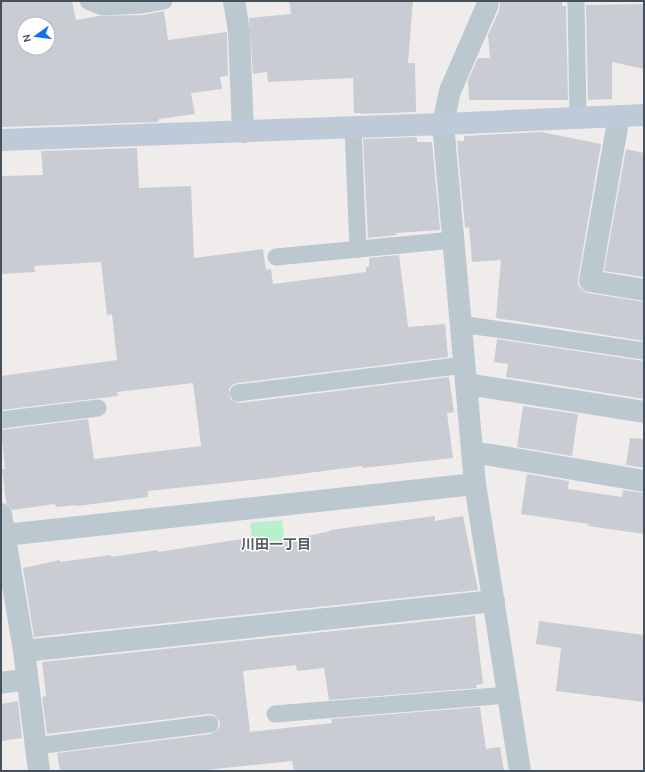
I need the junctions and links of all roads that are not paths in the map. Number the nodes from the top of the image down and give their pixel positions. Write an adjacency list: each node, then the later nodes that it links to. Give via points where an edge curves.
1 (88, 1): 2 (lane, via 103,7)
2 (164, 1)
3 (234, 1): 11 (street, via 239,31)
4 (488, 1): 9 (street, via 450,91)
5 (576, 2): 8 (lane)
6 (644, 115): 7 (street)
7 (619, 116): 8 (street); 16 (street, via 590,281)
8 (578, 118): 9 (street)
9 (443, 124): 10 (street); 13 (street)
10 (353, 128): 11 (street); 14 (lane)
11 (243, 132): 12 (street)
12 (1, 140)
13 (453, 240): 14 (lane); 17 (street)
14 (358, 249): 15 (lane)
15 (276, 257)
16 (644, 290)
17 (461, 324): 18 (lane); 19 (street)
18 (644, 351)
19 (466, 375): 20 (lane); 22 (street); 24 (street)
20 (238, 393)
21 (98, 408): 23 (lane)
22 (644, 412)
23 (1, 420)
24 (473, 452): 25 (street); 26 (street)
25 (644, 481)
26 (475, 484): 28 (street); 30 (street)
27 (1, 514): 28 (street)
28 (5, 535): 29 (street)
29 (5, 563): 31 (street)
30 (494, 601): 31 (street); 34 (street)
31 (24, 651): 32 (street)
32 (27, 679): 33 (street); 37 (street)
33 (1, 683)
34 (508, 695): 35 (lane); 39 (street)
35 (275, 714)
36 (210, 724): 37 (lane)
37 (36, 746): 38 (street)
38 (39, 771)
39 (520, 771)

